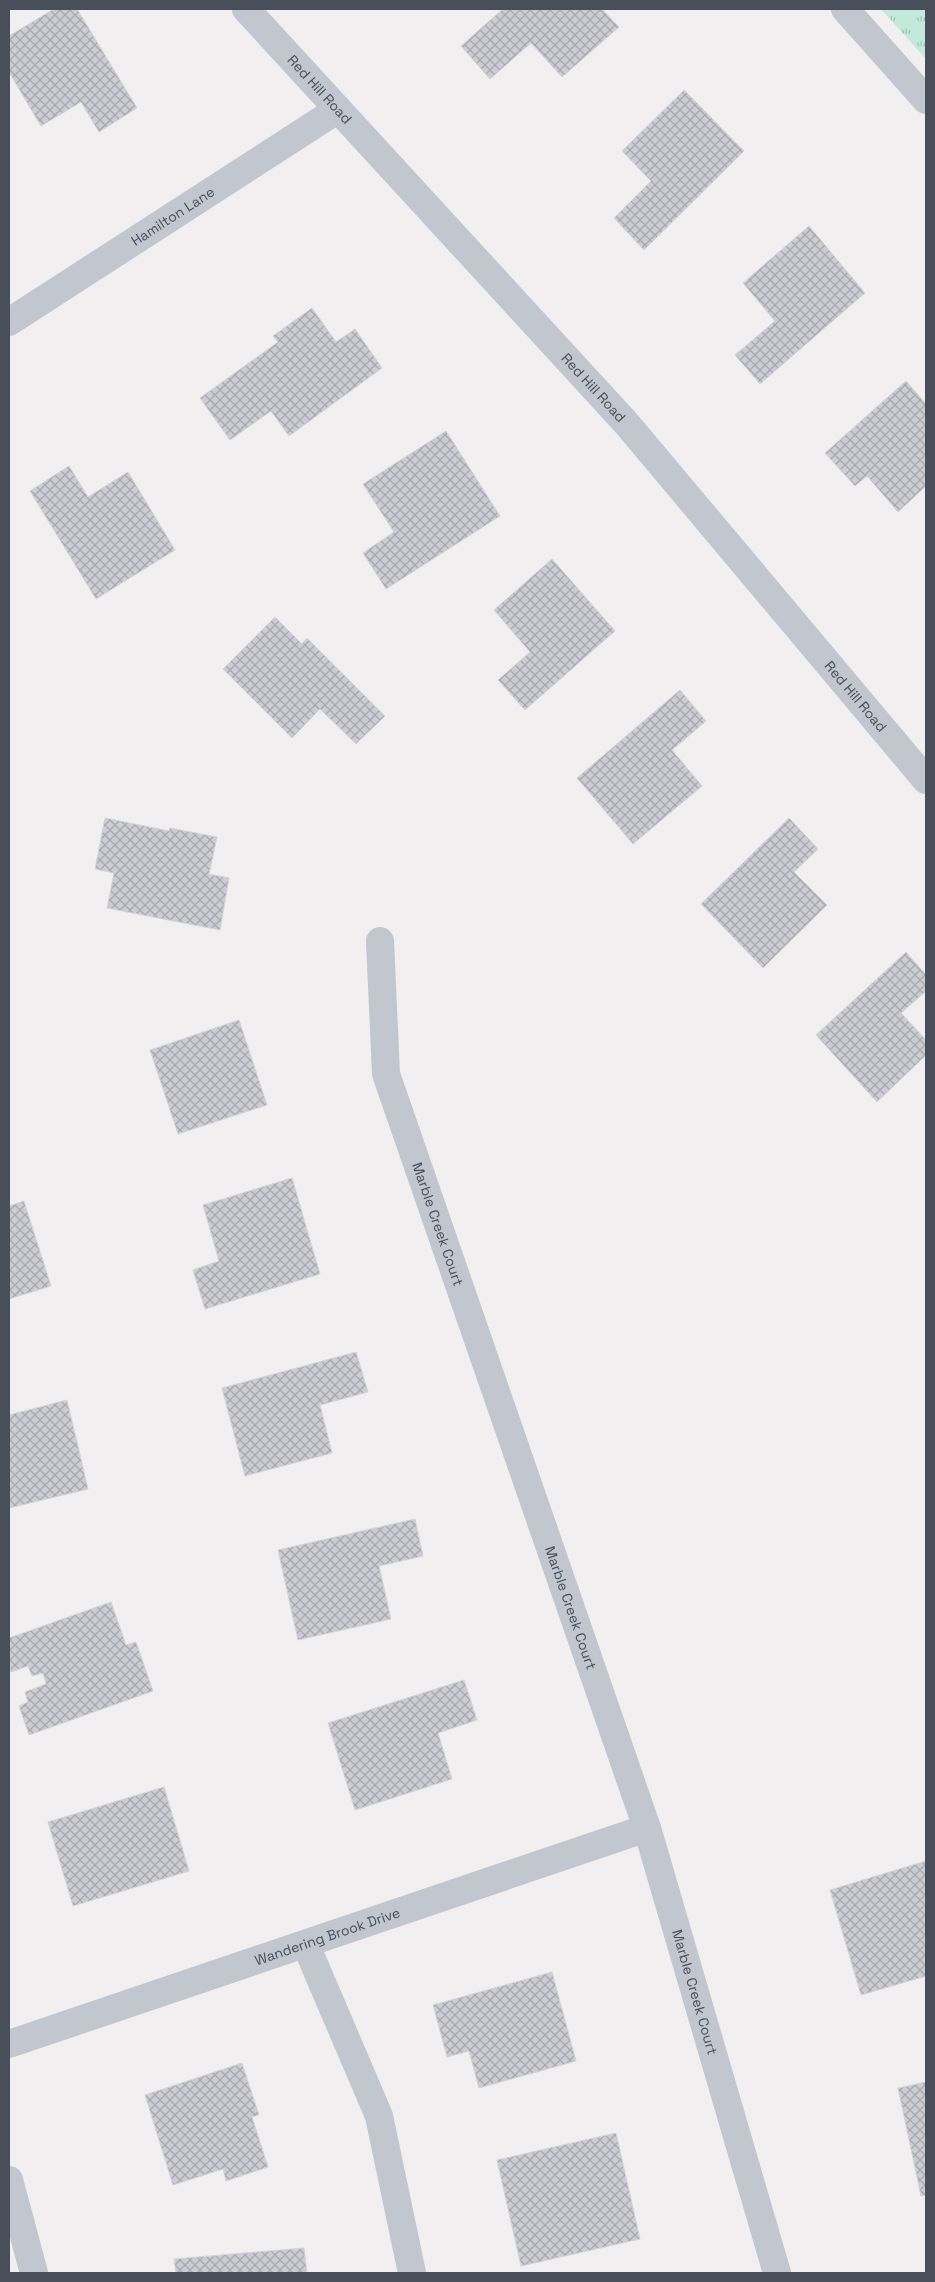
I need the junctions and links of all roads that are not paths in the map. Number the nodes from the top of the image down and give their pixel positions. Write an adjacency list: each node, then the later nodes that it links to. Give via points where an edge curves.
1 (246, 9): 4 (street, Red Hill Road)
2 (844, 9): 3 (street)
3 (926, 100)
4 (337, 110): 5 (street, Hamilton Lane); 6 (street, Red Hill Road, via 627,424)
5 (9, 322)
6 (926, 780)
7 (380, 941): 8 (street, Marble Creek Court, via 386,1074)
8 (648, 1828): 9 (street, Wandering Brook Drive); 14 (street, Marble Creek Court)
9 (306, 1945): 10 (street, Wandering Brook Drive); 13 (street, via 379,2116)
10 (9, 2044)
11 (9, 2180): 12 (street)
12 (34, 2273)
13 (412, 2273)
14 (777, 2273)

